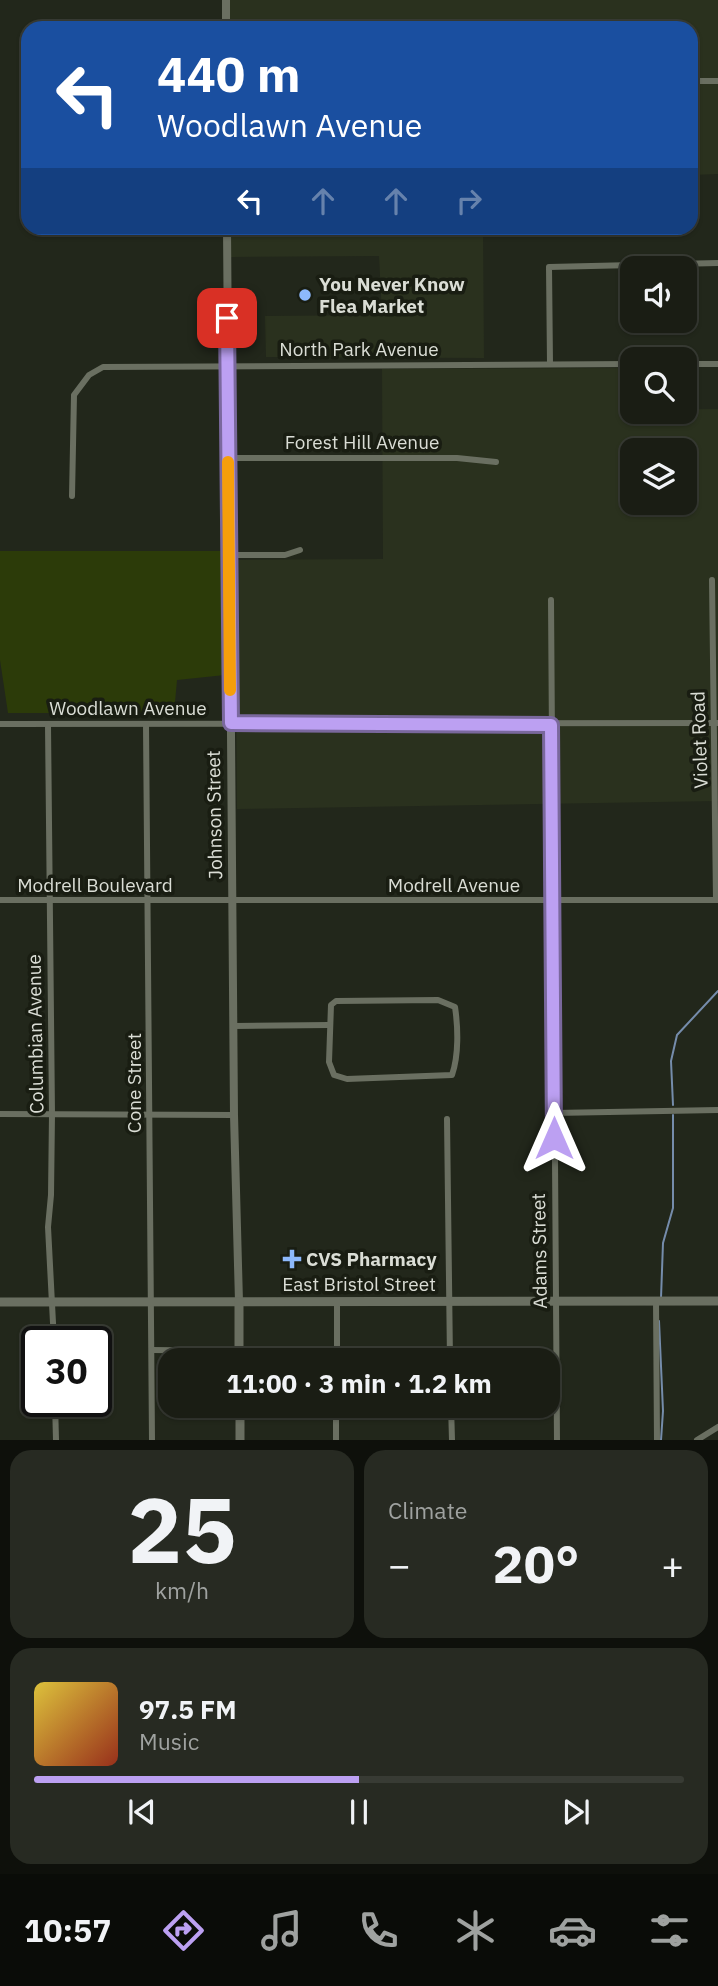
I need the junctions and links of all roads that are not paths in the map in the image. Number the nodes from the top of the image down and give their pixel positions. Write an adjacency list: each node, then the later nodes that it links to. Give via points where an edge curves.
1 (226, 0): 2 (street)
2 (226, 21)
3 (698, 81): 4 (street)
4 (718, 81)
5 (227, 235): 11 (street, Johnson Street)
6 (718, 263): 7 (street, via 549,267)
7 (550, 364): 8 (street, North Park Avenue); 11 (street, North Park Avenue)
8 (620, 364)
9 (697, 364): 10 (street)
10 (718, 364)
11 (227, 365): 12 (street, Johnson Street); 14 (street, North Park Avenue, via 127,365 103,367 89,375 78,386 73,403)
12 (228, 458): 13 (street, Forest Hill Avenue); 16 (street, Johnson Street)
13 (496, 462)
14 (72, 496)
15 (300, 550): 16 (street, via 285,555)
16 (229, 555): 19 (street, Johnson Street)
17 (712, 580): 20 (street, Violet Road)
18 (551, 600): 24 (street, Adams Street)
19 (231, 723): 23 (street, Woodlawn Avenue); 24 (street, Woodlawn Avenue); 30 (street, Johnson Street)
20 (717, 723): 24 (street, Woodlawn Avenue); 25 (street, Violet Road)
21 (0, 724): 22 (street, Woodlawn Avenue)
22 (48, 725): 23 (street, Woodlawn Avenue); 27 (street, Columbian Avenue)
23 (146, 725): 28 (street, Cone Street)
24 (551, 725): 31 (street, Adams Street)
25 (717, 805): 29 (street, Violet Road)
26 (0, 900): 27 (street, Modrell Boulevard)
27 (49, 900): 28 (street, Modrell Boulevard); 37 (street, Columbian Avenue)
28 (149, 900): 30 (street, Modrell Boulevard); 38 (street, Cone Street)
29 (717, 900): 31 (street, Modrell Avenue)
30 (232, 901): 31 (street, Modrell Avenue); 33 (street, Johnson Street)
31 (552, 901): 35 (street, Adams Street)
32 (329, 1025): 32 (street, via 328,1011 336,1001 448,1002 456,1014 456,1064 452,1075 444,1077 338,1077 330,1070); 33 (street)
33 (234, 1026): 39 (street, Johnson Street)
34 (718, 1110): 35 (street)
35 (554, 1113): 43 (street, Adams Street)
36 (0, 1114): 37 (street)
37 (52, 1114): 38 (street); 47 (street, Columbian Avenue, via 48,1227 49,1295)
38 (150, 1115): 39 (street); 48 (street, Cone Street)
39 (234, 1115): 49 (street, Johnson Street)
40 (447, 1119): 42 (street)
41 (338, 1301): 42 (main road, East Bristol Street); 49 (main road, East Bristol Street); 52 (street)
42 (449, 1301): 43 (main road, East Bristol Street); 53 (street)
43 (555, 1301): 44 (main road, East Bristol Street); 66 (street, Adams Street)
44 (656, 1301): 45 (main road, East Bristol Street); 67 (street)
45 (718, 1301)
46 (0, 1302): 47 (main road, East Bristol Street)
47 (53, 1302): 48 (main road, East Bristol Street); 50 (street, Columbian Avenue)
48 (152, 1302): 49 (main road, East Bristol Street); 54 (street, Cone Street)
49 (239, 1302): 51 (main road, Johnson Street)
50 (54, 1326)
51 (239, 1348)
52 (337, 1348)
53 (450, 1348)
54 (152, 1350): 55 (street); 62 (street, Cone Street)
55 (158, 1350)
56 (55, 1417): 61 (street)
57 (240, 1418): 63 (main road)
58 (337, 1418): 64 (street)
59 (451, 1418): 65 (street)
60 (718, 1427): 68 (street)
61 (56, 1440)
62 (152, 1440)
63 (240, 1440)
64 (336, 1440)
65 (452, 1440)
66 (557, 1440)
67 (657, 1440)
68 (697, 1440)

